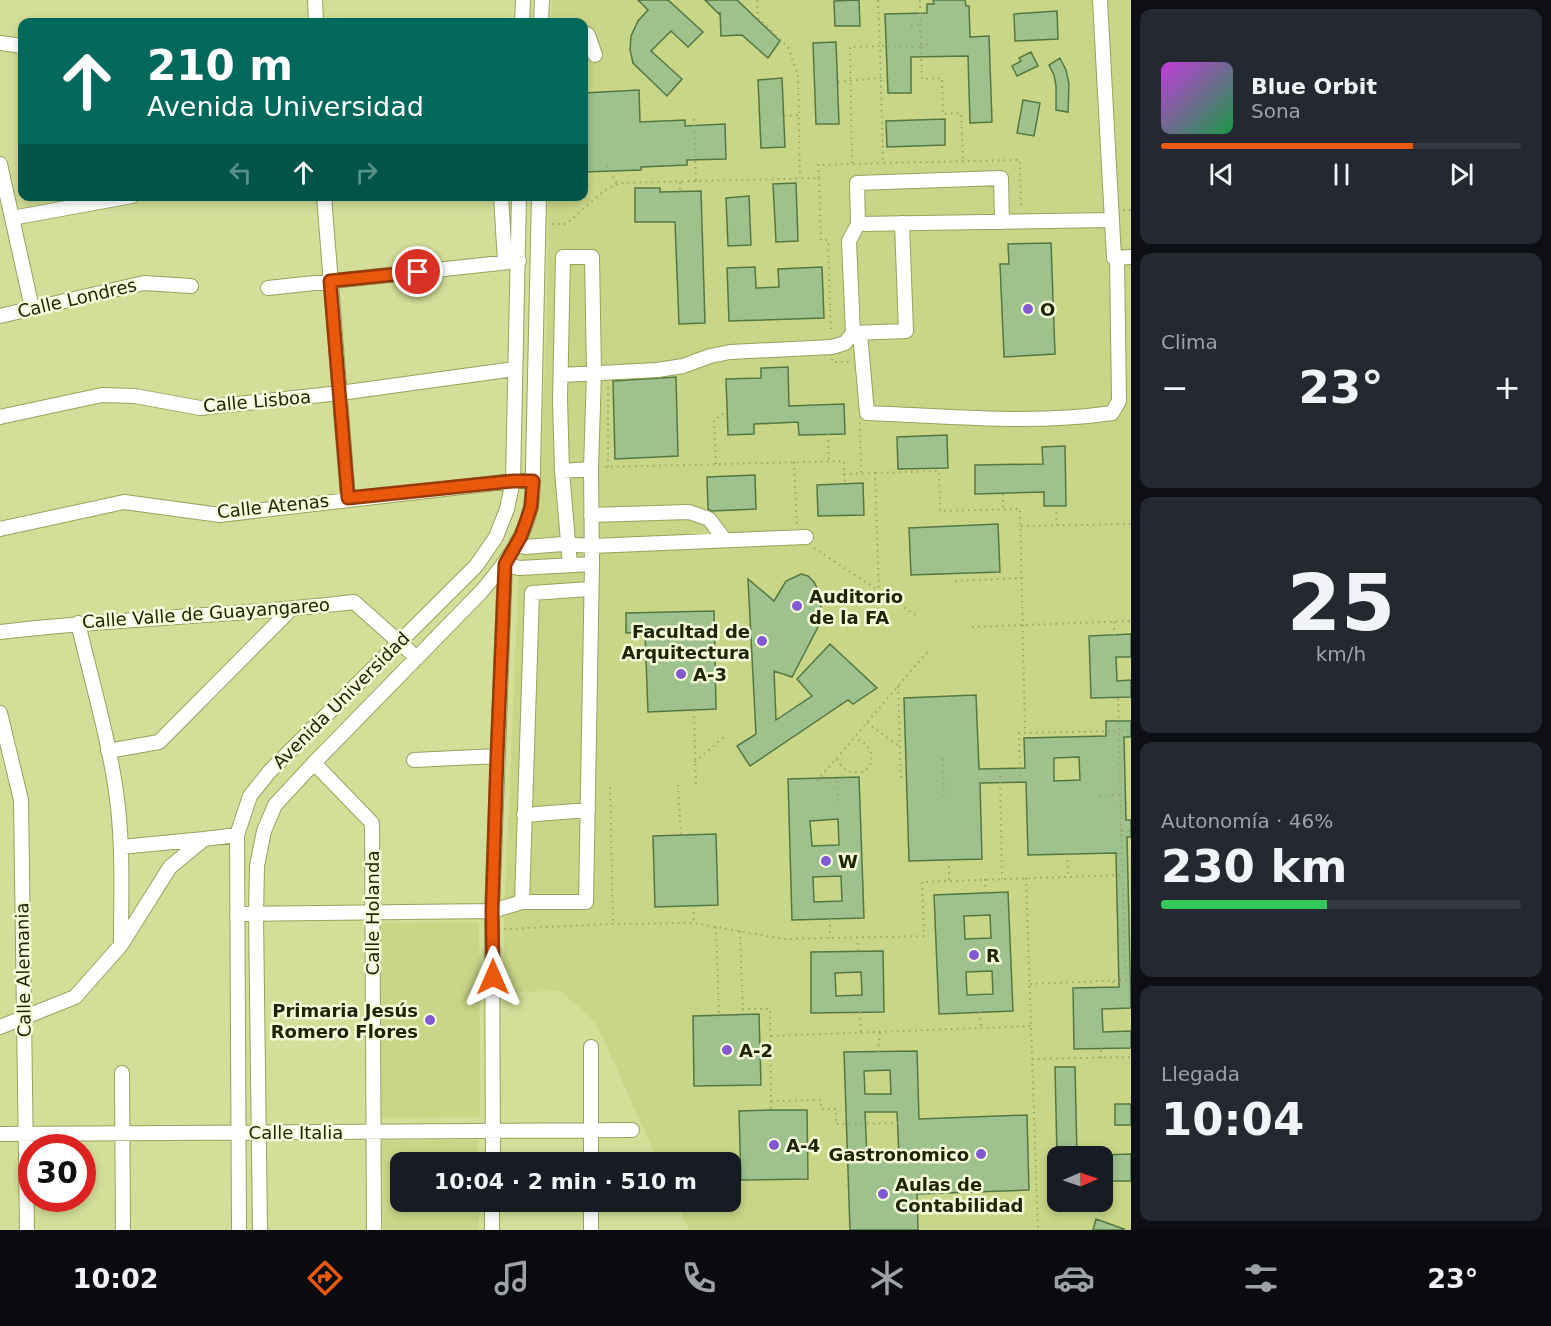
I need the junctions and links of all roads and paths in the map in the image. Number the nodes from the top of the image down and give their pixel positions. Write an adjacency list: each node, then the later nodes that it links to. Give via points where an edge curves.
1 (315, 0): 8 (street)
2 (522, 0): 9 (street)
3 (542, 0): 10 (street)
4 (757, 0): 24 (path, via 758,18 788,47 798,75)
5 (878, 0): 17 (path)
6 (920, 0): 12 (path)
7 (1100, 0): 44 (street)
8 (316, 18)
9 (522, 18)
10 (541, 18)
11 (911, 25): 12 (path)
12 (920, 25): 18 (path)
13 (588, 35): 19 (street)
14 (0, 42): 16 (street)
15 (928, 44): 18 (path)
16 (18, 45)
17 (880, 46): 18 (path); 21 (path); 22 (path, via 850,46)
18 (921, 46): 27 (path, via 922,79 942,78 943,114 961,113)
19 (595, 55)
20 (887, 76): 21 (path)
21 (881, 77): 22 (path); 28 (path)
22 (850, 81): 23 (path); 30 (path)
23 (838, 82)
24 (799, 115): 25 (path); 32 (path)
25 (784, 116)
26 (694, 119): 34 (path)
27 (963, 161): 28 (path); 46 (path, via 1020,160)
28 (883, 163): 30 (path)
29 (0, 164): 43 (street)
30 (852, 164): 33 (path, via 818,165)
31 (607, 166): 36 (path)
32 (800, 178): 33 (path); 34 (path)
33 (819, 178): 60 (path, via 821,240 828,240)
34 (696, 181): 35 (path)
35 (680, 182): 36 (path); 37 (path)
36 (617, 184): 49 (path, via 566,224)
37 (680, 192)
38 (90, 201): 43 (street)
39 (324, 201): 54 (street)
40 (502, 201): 53 (street, Avenida Universidad)
41 (518, 201): 53 (street, Avenida Universidad)
42 (539, 201): 49 (street, Avenida Universidad)
43 (12, 218): 57 (street)
44 (1112, 220): 46 (street); 52 (street, via 1114,258)
45 (1002, 222): 46 (street); 47 (street); 48 (street, via 1001,178 857,183)
46 (1021, 222)
47 (902, 223): 48 (street); 59 (street, via 906,331)
48 (858, 224): 59 (street, via 849,241)
49 (539, 225): 50 (street, Avenida Universidad)
50 (538, 254): 51 (street); 80 (street, Avenida Universidad)
51 (563, 257): 63 (street, via 592,257); 64 (street)
52 (1124, 258): 59 (street, via 1119,400 1112,413 1042,419 867,413)
53 (512, 262): 54 (street); 62 (street, Avenida Universidad)
54 (330, 281): 56 (street); 65 (street)
55 (191, 286): 57 (street, Calle Londres, via 144,283)
56 (268, 288)
57 (32, 308): 58 (street, Calle Londres)
58 (0, 316)
59 (856, 333): 60 (street, via 845,343)
60 (832, 347): 61 (path, via 832,362); 63 (street, via 730,352 683,366)
61 (858, 361)
62 (515, 369): 65 (street, Calle Lisboa); 79 (street, Avenida Universidad)
63 (601, 372): 64 (street); 73 (path); 74 (street)
64 (561, 375): 75 (street)
65 (340, 393): 67 (street, Calle Lisboa, via 200,408 135,396 102,395); 83 (street)
66 (727, 411): 72 (path, via 714,420)
67 (0, 417)
68 (860, 417): 76 (path)
69 (828, 434): 70 (path)
70 (829, 461): 71 (path); 78 (path, via 844,461)
71 (795, 462): 72 (path); 91 (path)
72 (716, 464): 73 (path)
73 (608, 467): 74 (path)
74 (596, 468): 75 (street); 86 (street)
75 (562, 471): 94 (street)
76 (861, 473): 77 (path); 78 (path)
77 (875, 473): 85 (path, via 939,471 940,511); 102 (path)
78 (844, 474): 81 (path)
79 (513, 481): 80 (street, Calle Atenas); 83 (street, Calle Atenas); 112 (street, Avenida Universidad, via 496,537 476,566)
80 (533, 481): 93 (street, Avenida Universidad, via 531,507)
81 (845, 484)
82 (1003, 494): 85 (path)
83 (348, 498): 90 (street, Calle Atenas, via 220,514 124,502)
84 (1056, 506): 88 (path)
85 (1003, 509): 89 (path, via 1020,509)
86 (591, 515): 92 (street, via 689,512 710,519); 95 (street)
87 (1131, 524): 88 (path)
88 (1057, 525): 89 (path)
89 (1021, 526): 99 (path)
90 (0, 529)
91 (802, 537): 92 (street); 102 (path)
92 (725, 540): 95 (street)
93 (517, 542): 94 (street, via 525,547); 96 (street, Avenida Universidad)
94 (568, 544): 95 (street); 98 (street)
95 (592, 546): 97 (street)
96 (505, 564): 98 (street, via 519,568); 114 (street, Avenida Universidad); 127 (street)
97 (592, 564): 98 (street); 101 (street)
98 (570, 565)
99 (1022, 578): 100 (path); 108 (path)
100 (954, 581)
101 (590, 589): 145 (street); 146 (street, via 532,593)
102 (879, 592): 104 (path)
103 (291, 609): 106 (street, Calle Valle de Guayangareo); 112 (street, Calle Valle de Guayangareo, via 354,602); 126 (street, via 159,742)
104 (917, 616)
105 (1131, 621): 107 (path)
106 (78, 622): 110 (street, Calle Valle de Guayangareo); 126 (street)
107 (1114, 622): 108 (path); 111 (path)
108 (1023, 625): 109 (path); 122 (path)
109 (972, 627)
110 (0, 632)
111 (1114, 635)
112 (399, 640): 114 (street, Calle Valle de Guayangareo); 149 (street, Avenida Universidad, via 270,771 250,796)
113 (928, 651): 115 (path)
114 (417, 658): 132 (street, Avenida Universidad)
115 (898, 686): 119 (path); 125 (path)
116 (1118, 697): 120 (path)
117 (694, 710): 131 (path)
118 (0, 713): 188 (street, Calle Alemania, via 21,800)
119 (867, 723): 124 (path); 125 (path)
120 (1119, 730): 121 (path); 122 (path); 141 (path)
121 (1131, 730)
122 (1025, 732): 134 (path, via 1018,733)
123 (726, 735): 131 (path)
124 (855, 738): 128 (path); 128 (path, via 867,745 872,755 870,766 864,772 851,773 843,769)
125 (900, 747): 135 (path)
126 (108, 751): 152 (street)
127 (497, 756): 130 (street); 164 (street)
128 (837, 758): 136 (path)
129 (943, 759): 143 (path)
130 (414, 760)
131 (695, 762): 139 (path)
132 (314, 763): 165 (street, Calle Holanda, via 372,823); 167 (street, Avenida Universidad, via 275,805 264,831 257,866)
133 (1000, 776): 159 (path)
134 (1020, 776)
135 (901, 779)
136 (817, 781)
137 (837, 781): 144 (path)
138 (678, 785): 150 (path)
139 (696, 785)
140 (610, 787): 170 (path)
141 (1120, 795): 142 (path); 147 (path)
142 (1100, 796)
143 (944, 797)
144 (838, 804)
145 (588, 810): 146 (street); 162 (street, via 586,902)
146 (524, 815): 162 (street)
147 (1121, 831): 148 (path); 155 (path)
148 (1131, 831)
149 (237, 835): 151 (street); 166 (street, Avenida Universidad)
150 (681, 835)
151 (204, 839): 152 (street); 176 (street, via 170,867)
152 (121, 847): 176 (street)
153 (1067, 854): 156 (path)
154 (949, 860): 160 (path)
155 (1122, 875): 156 (path); 178 (path)
156 (1068, 876): 157 (path)
157 (1026, 878): 159 (path); 181 (path)
158 (985, 879): 159 (path); 160 (path); 161 (path)
159 (1002, 879)
160 (950, 881): 175 (path, via 922,882 924,936)
161 (986, 893)
162 (522, 902): 164 (street)
163 (693, 906): 169 (path)
164 (492, 911): 165 (street); 207 (street)
165 (373, 912): 167 (street); 209 (street, Calle Holanda)
166 (237, 914): 167 (street); 211 (street, Avenida Universidad)
167 (256, 914): 208 (street, Avenida Universidad)
168 (830, 919): 174 (path)
169 (694, 923): 170 (path); 171 (path)
170 (613, 924): 172 (path)
171 (716, 927): 173 (path); 187 (path)
172 (501, 930)
173 (740, 931): 174 (path, via 783,939); 183 (path)
174 (830, 938): 175 (path)
175 (857, 938): 177 (path)
176 (121, 945): 188 (street, via 75,997)
177 (858, 951)
178 (1126, 980): 179 (path); 180 (path)
179 (1131, 980)
180 (1113, 981): 181 (path); 182 (path)
181 (1029, 984): 189 (path)
182 (1114, 987)
183 (742, 1009): 186 (path); 194 (path, via 770,1009)
184 (860, 1012): 193 (path)
185 (980, 1012): 191 (path)
186 (742, 1014)
187 (719, 1015)
188 (24, 1018): 190 (street); 214 (street, Calle Alemania)
189 (1031, 1026): 191 (path); 200 (path)
190 (0, 1027)
191 (981, 1028): 192 (path)
192 (880, 1032): 193 (path); 197 (path)
193 (861, 1033): 194 (path)
194 (771, 1036): 202 (path)
195 (591, 1047): 205 (street)
196 (1101, 1048): 199 (path)
197 (878, 1052)
198 (1131, 1057): 199 (path)
199 (1101, 1058): 200 (path)
200 (1032, 1059): 227 (path)
201 (122, 1073): 210 (street)
202 (771, 1101): 203 (path); 204 (path, via 821,1100 821,1109 836,1109 836,1124)
203 (771, 1110)
204 (901, 1123)
205 (591, 1130): 206 (street, Calle Italia); 207 (street, Calle Italia); 216 (street)
206 (632, 1130)
207 (493, 1131): 209 (street, Calle Italia); 215 (street)
208 (259, 1132): 209 (street, Calle Italia); 211 (street, Calle Italia); 223 (street, Avenida Universidad)
209 (372, 1132): 224 (street, Calle Holanda)
210 (123, 1133): 211 (street, Calle Italia); 214 (street, Calle Italia); 221 (street)
211 (238, 1133): 222 (street, Avenida Universidad)
212 (0, 1134): 213 (street, Calle Italia)
213 (18, 1134)
214 (25, 1134)
215 (493, 1152)
216 (591, 1152)
217 (27, 1212): 220 (street, Calle Alemania)
218 (492, 1212): 225 (street)
219 (591, 1212): 226 (street)
220 (27, 1230)
221 (123, 1230)
222 (239, 1230)
223 (260, 1230)
224 (374, 1230)
225 (492, 1230)
226 (591, 1230)
227 (1038, 1230)

